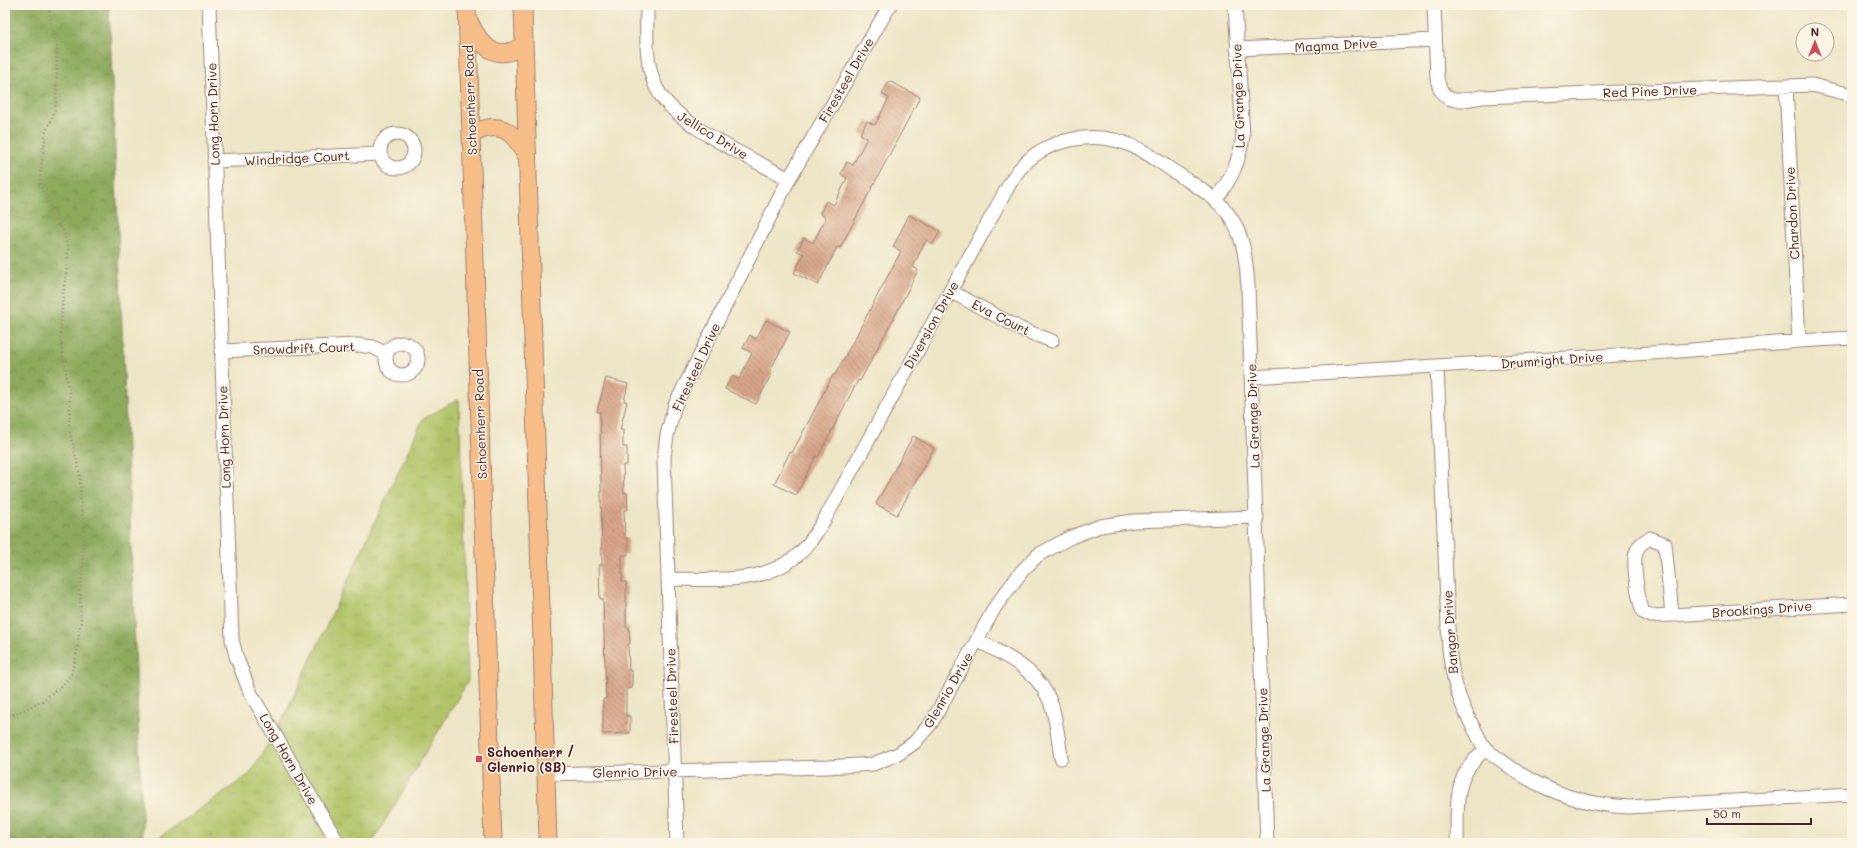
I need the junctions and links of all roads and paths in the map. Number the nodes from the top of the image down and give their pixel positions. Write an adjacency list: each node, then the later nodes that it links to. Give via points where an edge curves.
1 (49, 5): 33 (path, via 51,26 57,46 56,102 46,131 40,175 41,187 65,235 68,249 60,335 70,399 69,428 80,476 84,523 81,620 76,657 72,672 64,684 42,701)
2 (209, 5): 17 (street, Long Horn Drive)
3 (523, 5): 10 (main road)
4 (646, 5): 18 (street, Jellico Drive, via 647,47 651,71 657,90 674,112)
5 (890, 5): 18 (street, Firesteel Drive)
6 (1235, 5): 11 (street, La Grange Drive)
7 (1434, 5): 9 (street)
8 (468, 12): 10 (main road, via 476,36 490,50 508,53); 14 (main road, Schoenherr Road)
9 (1435, 40): 11 (street, Magma Drive); 12 (street, Red Pine Drive, via 1439,90 1447,98 1459,101 1482,97)
10 (524, 45): 16 (main road)
11 (1237, 49): 19 (street, La Grange Drive, via 1242,136 1240,156 1232,175)
12 (1786, 86): 13 (street, Red Pine Drive, via 1812,85); 23 (street, Chardon Drive)
13 (1852, 95)
14 (471, 135): 16 (main road, via 487,128 497,127 506,130 514,135); 40 (main road, Schoenherr Road)
15 (380, 154): 17 (street, Windridge Court)
16 (527, 157): 37 (main road)
17 (214, 161): 24 (street, Long Horn Drive)
18 (789, 179): 29 (street, Firesteel Drive, via 675,405 664,458)
19 (1216, 199): 20 (street, Diversion Drive, via 1137,148 1093,136 1071,139 1037,154 1019,170); 27 (street, La Grange Drive, via 1234,223 1244,246)
20 (950, 291): 22 (street, Eva Court); 29 (street, Diversion Drive, via 826,517 795,558 752,577)
21 (1852, 338): 23 (street, Drumright Drive)
22 (1052, 341)
23 (1799, 341): 26 (street, Drumright Drive)
24 (221, 351): 25 (street, Snowdrift Court, via 358,345 373,347); 39 (street, Long Horn Drive, via 230,618 236,656 250,692)
25 (386, 354)
26 (1437, 367): 27 (street, Drumright Drive); 34 (street, Bangor Drive, via 1451,672 1466,717)
27 (1251, 377): 28 (street, La Grange Drive)
28 (1257, 517): 32 (street, Glenrio Drive, via 1134,521 1100,526 1071,537 1038,555 1022,571 995,607); 43 (street, La Grange Drive)
29 (669, 579): 36 (street, Firesteel Drive)
30 (1852, 604): 31 (street, Brookings Drive)
31 (1672, 615): 31 (street, Brookings Drive, via 1651,616 1643,612 1638,601 1635,554 1641,543 1650,538 1665,544)
32 (977, 640): 35 (street, via 1026,668 1038,680 1053,708); 36 (street, Glenrio Drive, via 932,722 914,743 898,754 873,764)
33 (5, 716)
34 (1485, 749): 38 (street, Bangor Drive, via 1509,767 1550,790 1607,806 1629,807); 44 (street, via 1467,770 1461,783)
35 (1061, 758)
36 (674, 770): 37 (street, Glenrio Drive); 42 (street, Firesteel Drive)
37 (545, 774): 41 (main road)
38 (1852, 794)
39 (338, 843)
40 (493, 843)
41 (548, 843)
42 (677, 843)
43 (1267, 843)
44 (1457, 843)

